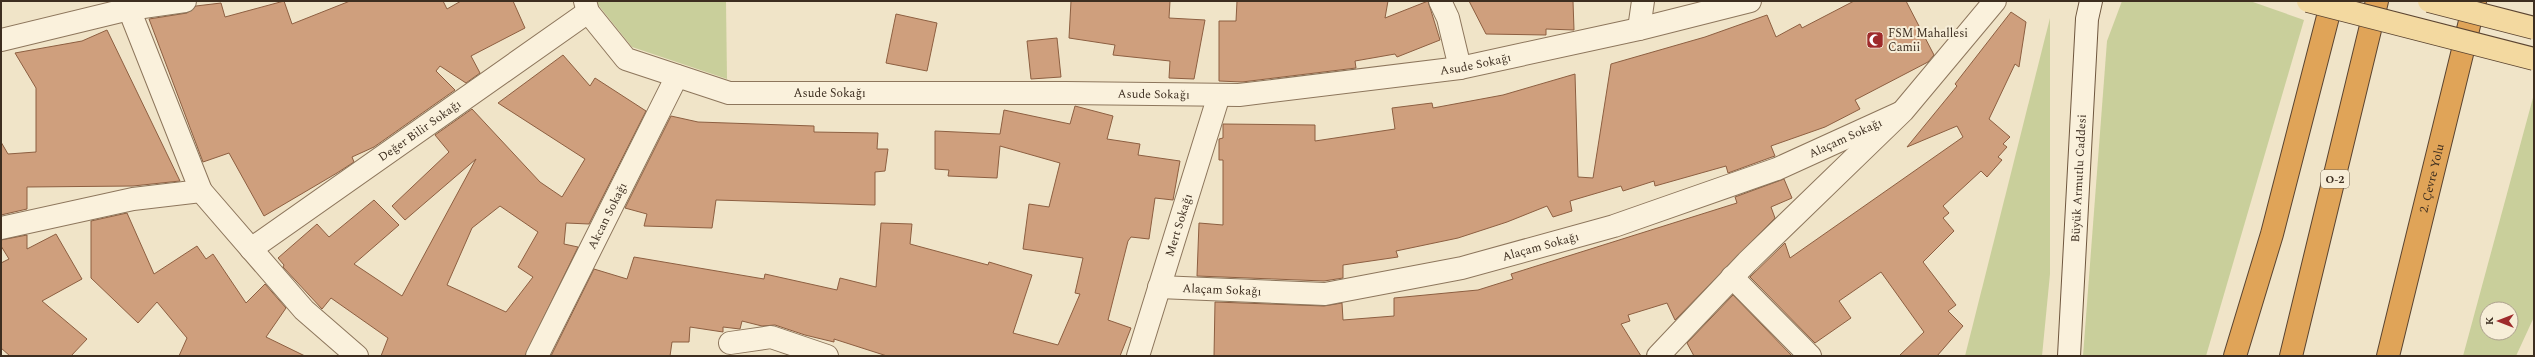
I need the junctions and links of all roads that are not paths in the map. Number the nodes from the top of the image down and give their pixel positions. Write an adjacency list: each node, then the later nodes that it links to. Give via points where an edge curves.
1 (185, 1): 14 (street)
2 (1440, 1): 19 (street, via 1448,18)
3 (1643, 1): 16 (street)
4 (1750, 1): 16 (street, Asude Sokağı)
5 (1994, 1): 22 (street)
6 (2091, 1): 36 (street, Büyük Armutlu Caddesi, via 2087,19)
7 (2308, 1): 18 (main road, bridge)
8 (2332, 1): 37 (highway, via 2272,234)
9 (2377, 1): 38 (highway, O-2)
10 (2429, 1): 15 (main road, bridge)
11 (2475, 1): 23 (highway, 2. Çevre Yolu)
12 (2484, 1): 23 (highway)
13 (587, 6): 20 (street, Asude Sokağı, via 626,59); 26 (street, Değer Bilir Sokağı)
14 (129, 10): 17 (street); 24 (street)
15 (2534, 28)
16 (1638, 29): 19 (street, Asude Sokağı)
17 (1, 40)
18 (2534, 59)
19 (1460, 68): 21 (street, Asude Sokağı, via 1239,96)
20 (676, 76): 21 (street, Asude Sokağı, via 729,93); 31 (street, Akcan Sokağı)
21 (1219, 95): 28 (street, Mert Sokağı)
22 (1903, 112): 27 (street); 28 (street, Alaçam Sokağı, via 1777,169 1614,226 1462,268 1325,294)
23 (2440, 151): 39 (highway, 2. Çevre Yolu)
24 (201, 191): 25 (street, via 133,199); 26 (street)
25 (1, 228)
26 (251, 249): 30 (street, via 304,310)
27 (1732, 277): 34 (street); 35 (street)
28 (1159, 287): 33 (street, Mert Sokağı)
29 (730, 343): 32 (street, via 771,337)
30 (357, 356)
31 (537, 356)
32 (827, 356)
33 (1140, 356)
34 (1658, 356)
35 (1810, 356)
36 (2069, 356)
37 (2235, 356)
38 (2291, 356)
39 (2388, 356)

